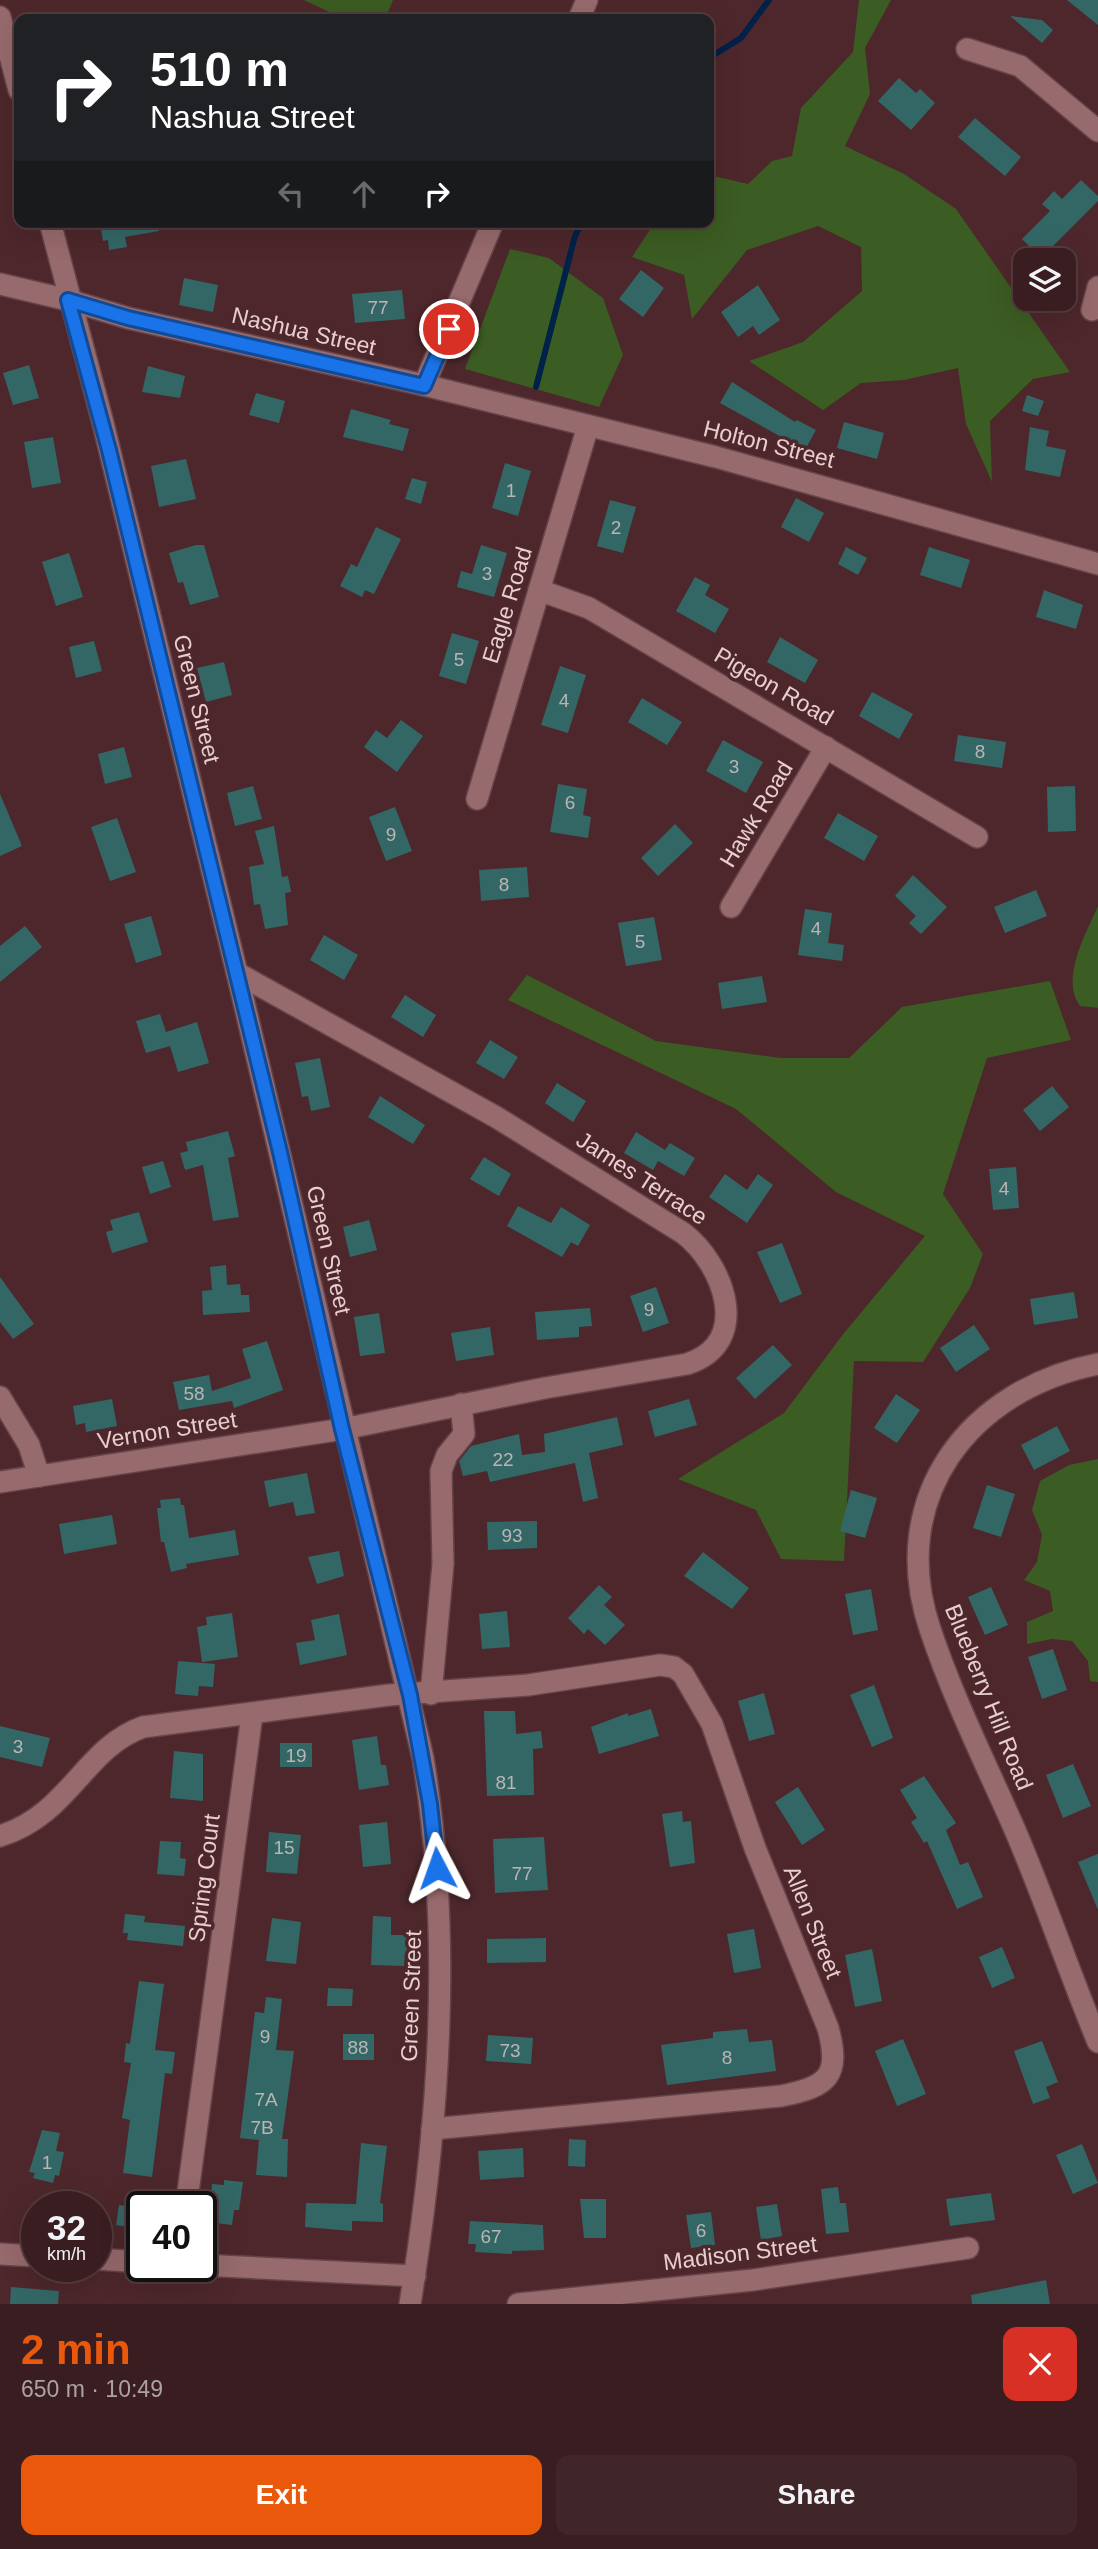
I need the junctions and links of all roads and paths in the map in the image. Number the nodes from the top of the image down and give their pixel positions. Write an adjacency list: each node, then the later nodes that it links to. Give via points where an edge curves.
1 (1, 27): 3 (street)
2 (967, 49): 4 (street, via 1020,66)
3 (14, 72)
4 (1098, 131)
5 (51, 228): 9 (street, Green Street)
6 (491, 228): 11 (street)
7 (0, 284): 9 (street, Nashua Street)
8 (1098, 287): 10 (street)
9 (68, 300): 11 (street, Nashua Street); 19 (street, Green Street, via 103,423)
10 (1092, 310)
11 (424, 386): 12 (street, Holton Street)
12 (588, 426): 13 (street, Holton Street, via 844,491); 14 (street, Eagle Road)
13 (1098, 564)
14 (539, 590): 15 (street, Pigeon Road, via 589,608); 16 (street, Eagle Road)
15 (825, 747): 17 (street, Pigeon Road); 18 (street, Hawk Road)
16 (477, 799)
17 (977, 837)
18 (731, 907)
19 (237, 973): 22 (street, James Terrace, via 520,1131 683,1233 707,1257 726,1310 721,1336 703,1358); 23 (street, Green Street)
20 (1098, 1364): 29 (street, Blueberry Hill Road, via 1019,1390 969,1430 949,1455 929,1498 919,1560 930,1629 1030,1865)
21 (0, 1397): 24 (street, via 29,1445)
22 (461, 1404): 23 (street, James Terrace); 26 (street, via 464,1434 441,1471 443,1564)
23 (342, 1429): 24 (street, Vernon Street); 26 (street, Green Street)
24 (39, 1476): 25 (street, Vernon Street)
25 (0, 1482)
26 (421, 1694): 27 (street); 30 (street, Green Street, via 440,1906); 30 (street, Allen Street, via 538,1684 660,1665 683,1674 712,1724 834,2054 827,2079 802,2092)
27 (252, 1715): 28 (street, via 156,1724 131,1732 110,1747 45,1814); 31 (street, Spring Court)
28 (0, 1836)
29 (1098, 2042)
30 (432, 2129): 36 (street, Green Street)
31 (188, 2191)
32 (968, 2248): 38 (street, Madison Street, via 753,2280)
33 (0, 2254): 34 (street)
34 (21, 2255)
35 (217, 2266): 36 (street)
36 (415, 2276): 37 (street, Green Street)
37 (410, 2304)
38 (518, 2304)

